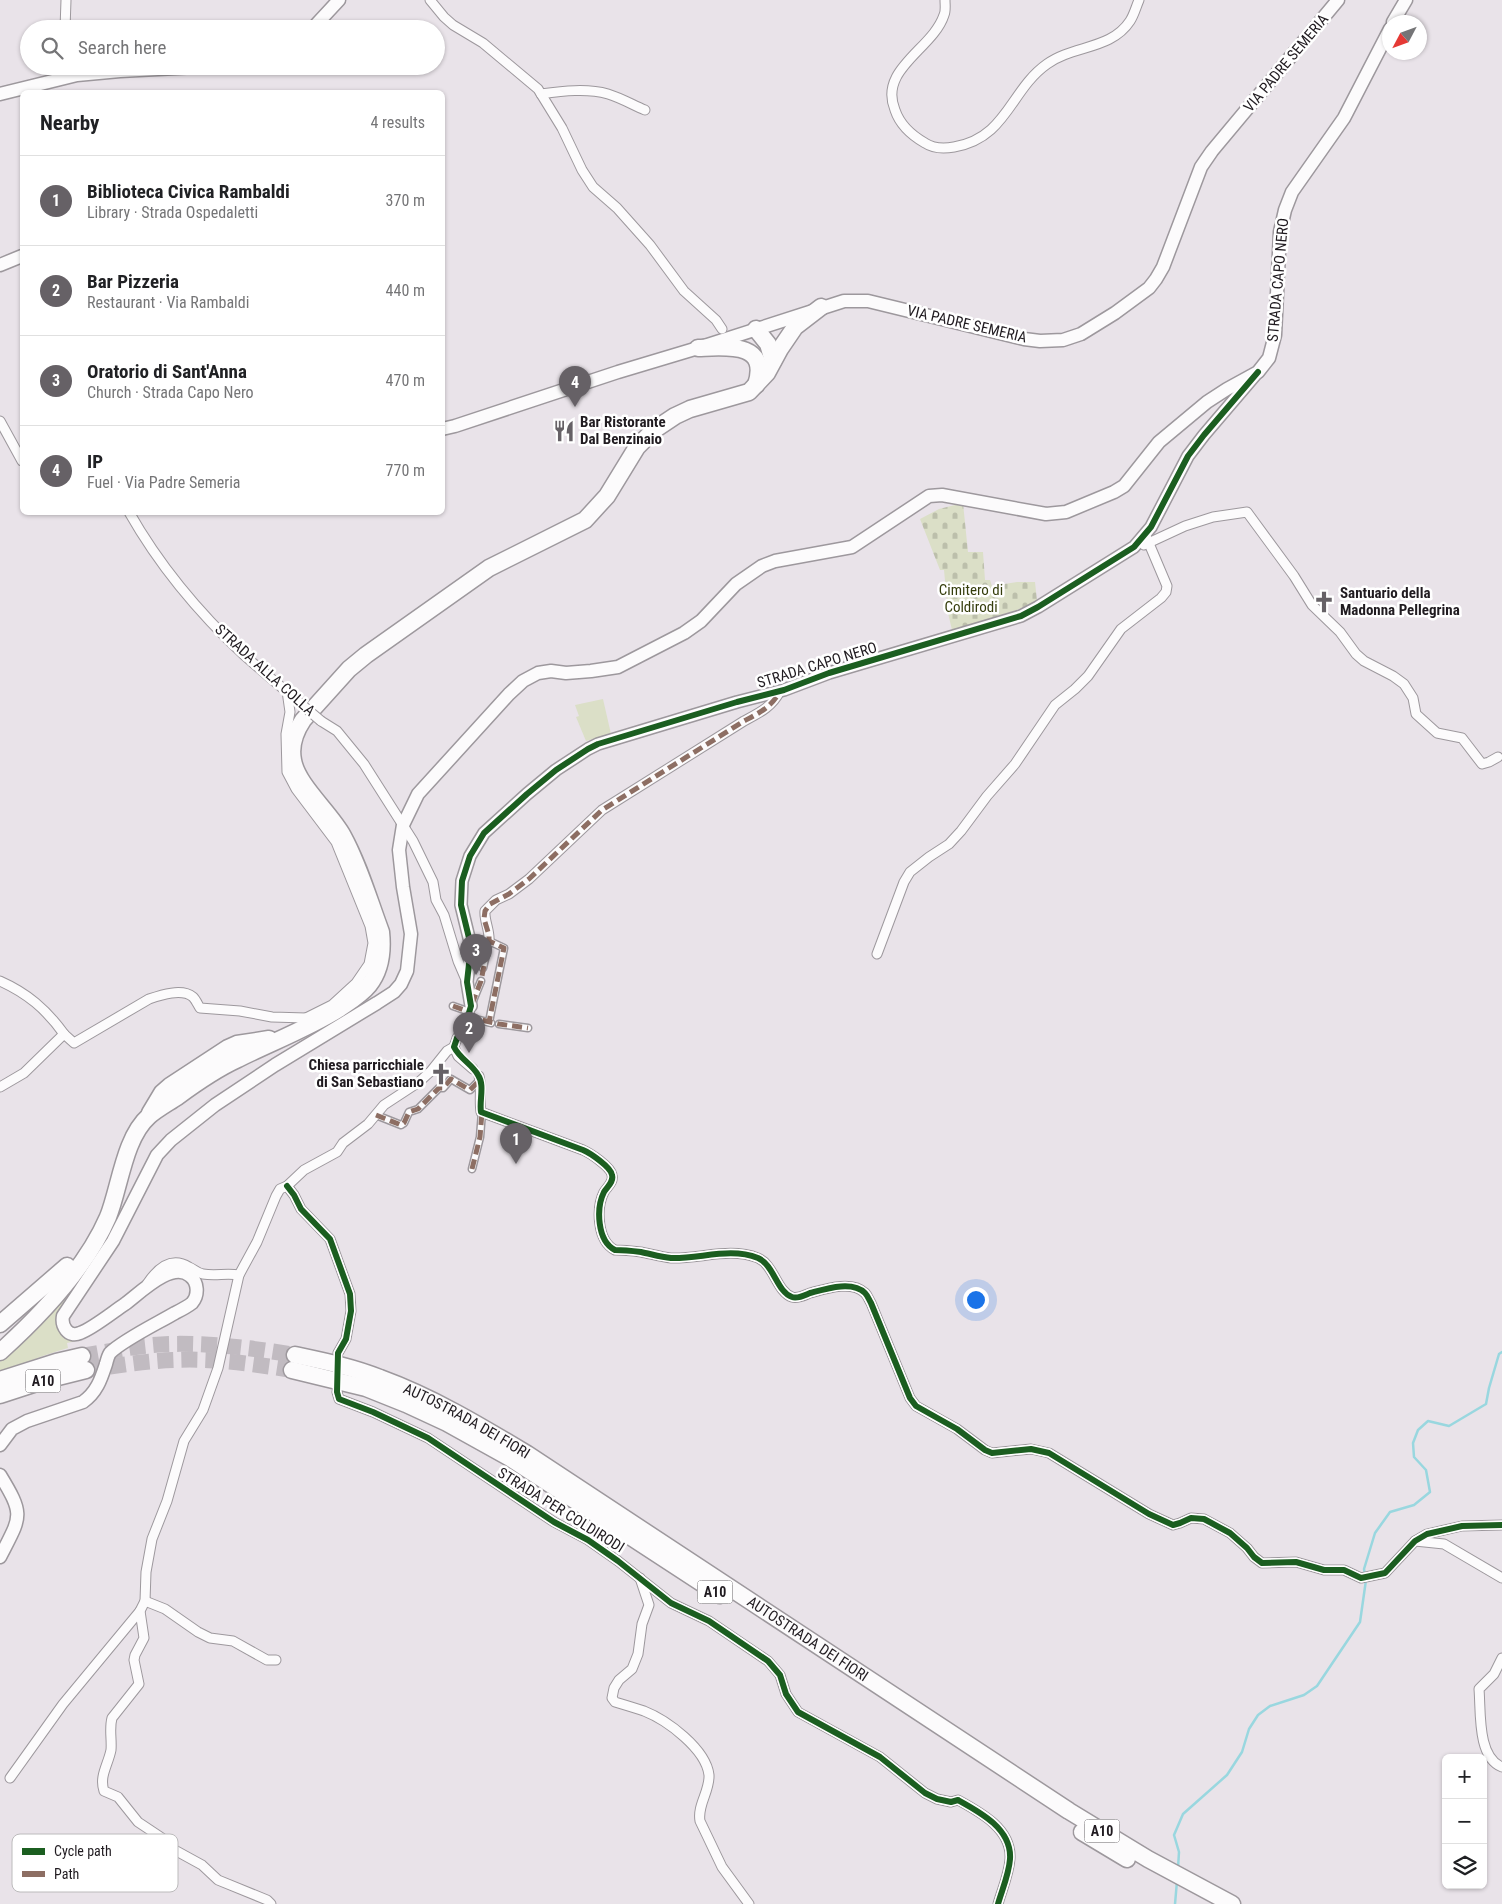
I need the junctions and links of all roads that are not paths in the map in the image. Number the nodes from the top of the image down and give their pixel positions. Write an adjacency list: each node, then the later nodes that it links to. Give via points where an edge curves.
1 (66, 0): 9 (street)
2 (339, 0): 10 (main road)
3 (430, 0): 14 (street, via 453,25 483,42)
4 (945, 0): 5 (street, via 945,14 937,30 894,79 891,95 894,110 912,136 941,149 964,145 990,132 1047,64 1115,37 1130,21)
5 (1139, 0)
6 (1338, 0): 18 (main road, VIA PADRE SEMERIA, via 1201,167 1163,267 1150,288 1086,331 1063,340 1040,341 868,301 844,301)
7 (1406, 0): 8 (main road)
8 (1397, 15)
9 (65, 20)
10 (320, 20)
11 (1382, 42): 24 (main road, STRADA CAPO NERO, via 1344,118 1292,192 1285,210 1280,232 1275,336 1269,358)
12 (81, 75): 13 (main road)
13 (0, 94)
14 (541, 94): 15 (street, via 593,91 610,94); 19 (street, via 593,187 617,208 684,290)
15 (645, 110)
16 (20, 257): 17 (main road)
17 (0, 264)
18 (821, 307): 20 (main road, VIA PADRE SEMERIA); 23 (highway, via 795,328)
19 (722, 329)
20 (756, 329): 21 (main road, VIA PADRE SEMERIA); 22 (highway); 23 (highway, via 768,344)
21 (698, 348): 22 (highway, via 734,347); 27 (main road, VIA PADRE SEMERIA)
22 (756, 359): 25 (highway, via 760,371)
23 (773, 361): 25 (highway, via 767,374)
24 (1258, 372): 30 (street, STRADA CAPO NERO, via 1188,456); 34 (main road, via 1207,402 1160,442 1124,486 1105,497 1066,512 1046,514 952,496 929,496 852,546 762,566 736,584 684,634 618,667 538,673 509,694 433,777 418,794)
25 (756, 385): 57 (highway, via 744,393 674,416 654,430 637,447 607,496 585,520 488,568 366,655 302,720 292,749 296,770 348,845 381,932 379,967 361,994 319,1022 288,1036 228,1048 170,1086 156,1101 133,1139)
26 (0, 421): 28 (street)
27 (445, 428)
28 (20, 457)
29 (131, 515): 31 (street, STRADA ALLA COLLA, via 139,531 202,612)
30 (1147, 539): 32 (street, STRADA CAPO NERO, via 1021,616 829,673); 33 (street, via 1213,517 1247,512 1312,606 1364,661 1404,684 1413,698 1416,714 1438,733 1462,738 1482,764); 37 (street, via 1166,592 1121,629 1088,676 1050,710 1015,764 961,831 949,844 910,872)
31 (287, 691): 34 (street, STRADA ALLA COLLA, bridge, via 337,731 364,764); 48 (street, via 290,712 286,734 287,772 336,842 370,926 373,943 370,964 356,983 332,1005 309,1019 200,1008 193,998 175,993 149,999 74,1044)
32 (780, 691): 35 (street, STRADA CAPO NERO, via 598,744 556,770 484,832 470,856 461,889 461,905); 36 (street, via 775,701 763,711 602,810 529,880 490,904 484,919)
33 (1498, 757)
34 (403, 825): 41 (street, STRADA ALLA COLLA, via 433,882 436,900); 45 (main road, via 399,850 411,934 408,971 394,992)
35 (470, 940): 36 (street); 41 (street, STRADA CAPO NERO)
36 (489, 941): 38 (street); 43 (street, via 504,948 490,1023)
37 (877, 954)
38 (483, 968)
39 (0, 981): 48 (street, via 34,1000)
40 (482, 981): 43 (street)
41 (467, 982): 43 (street, STRADA CAPO NERO)
42 (453, 1006): 43 (street)
43 (470, 1011): 49 (street)
44 (498, 1024): 46 (street)
45 (336, 1027): 47 (street); 60 (main road, via 216,1105 184,1128 157,1155 113,1241 63,1316 63,1325 68,1332 81,1333)
46 (528, 1028)
47 (322, 1032)
48 (64, 1034): 52 (street, via 24,1073)
49 (454, 1047): 50 (street, via 458,1056); 54 (street, via 419,1082 384,1105)
50 (473, 1068)
51 (480, 1078): 53 (street); 54 (street, via 468,1090 451,1080 409,1112 401,1125)
52 (0, 1087)
53 (482, 1112): 55 (street); 71 (street, via 583,1150 611,1172 613,1177 600,1206 600,1224 606,1243 615,1250 672,1258 722,1253 752,1256 769,1267 791,1297 840,1287 866,1294 916,1406 958,1429 985,1450 992,1453 1031,1449 1049,1453 1172,1525 1190,1518 1204,1519 1230,1533 1262,1562 1296,1562 1324,1570 1351,1572 1361,1578 1377,1576 1391,1569)
54 (376, 1116): 56 (street, via 342,1143 337,1152 304,1170)
55 (472, 1169)
56 (287, 1186): 58 (street, via 276,1196); 64 (street, via 301,1209 330,1239 350,1294 348,1330)
57 (100, 1232): 59 (highway); 61 (highway, via 55,1278)
58 (239, 1275): 60 (street, via 199,1274 182,1264 166,1264 157,1270); 75 (street, via 218,1368 203,1410 184,1441 152,1539)
59 (66, 1282): 62 (highway); 63 (highway)
60 (145, 1288): 68 (main road, via 180,1271 195,1281 197,1292 187,1306 109,1354 99,1384 84,1402 27,1421 12,1429)
61 (0, 1324)
62 (0, 1337)
63 (0, 1352)
64 (338, 1353)
65 (0, 1380): 67 (highway, A10, via 48,1364 84,1363)
66 (337, 1392): 73 (street, STRADA PER COLDIRODI, via 339,1399 428,1438 554,1522 588,1540)
67 (0, 1395)
68 (0, 1445)
69 (0, 1475): 72 (main road, via 18,1510 17,1523)
70 (1502, 1525): 71 (street, via 1462,1526 1427,1534)
71 (1415, 1541): 74 (street, via 1444,1544)
72 (0, 1557)
73 (640, 1578): 84 (street, via 649,1605 642,1624 638,1654 632,1669 614,1688 612,1698 615,1702 655,1716 672,1727 701,1755 709,1776 699,1813 700,1821 722,1867); 85 (street, STRADA PER COLDIRODI, via 671,1603 709,1621 768,1661 780,1675 786,1694 798,1712 880,1757 926,1793 937,1799 958,1800 992,1821 1008,1844 1010,1858)
74 (1502, 1578)
75 (144, 1601): 76 (street); 78 (street, via 165,1609 210,1638 233,1641 267,1660)
76 (140, 1611): 80 (street, via 63,1704); 81 (street, via 144,1638 135,1655 139,1684 112,1718 111,1748 102,1779 104,1791 118,1797 138,1822)
77 (1502, 1658): 79 (street, via 1494,1674 1479,1689 1485,1750 1493,1762)
78 (276, 1660)
79 (1502, 1767)
80 (10, 1778)
81 (156, 1834)
82 (178, 1852): 83 (street, via 194,1860 218,1880)
83 (271, 1904)
84 (749, 1904)
85 (998, 1904)
86 (1208, 1904): 87 (highway, AUTOSTRADA DEI FIORI / A10, via 1104,1846 482,1442 384,1395 293,1362 379,1377 465,1417 1069,1811 1148,1859)
87 (1232, 1904)

